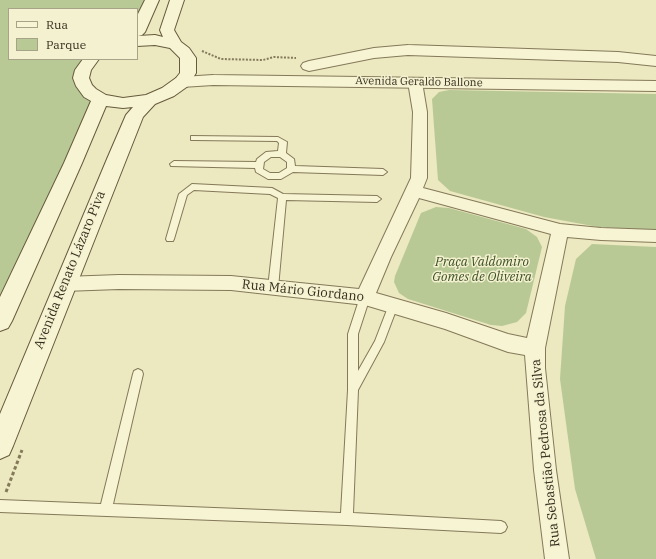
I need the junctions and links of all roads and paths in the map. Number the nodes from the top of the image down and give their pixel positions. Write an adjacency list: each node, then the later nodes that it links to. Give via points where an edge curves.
1 (152, 0): 3 (street)
2 (177, 0): 5 (street, via 167,30)
3 (138, 30)
4 (138, 40): 5 (street, via 155,40)
5 (175, 45): 9 (street, via 185,54)
6 (200, 50): 10 (path, via 221,59 307,58)
7 (90, 60): 15 (street, via 81,78 87,90)
8 (656, 61): 10 (street, via 618,57 408,50 374,53)
9 (190, 65): 10 (street, Avenida Geraldo Ballone); 12 (street, via 188,74)
10 (308, 66): 11 (street, Avenida Geraldo Ballone)
11 (656, 72)
12 (182, 82): 13 (street, Avenida Geraldo Ballone); 16 (street, via 168,92)
13 (415, 82): 14 (street, Avenida Geraldo Ballone); 25 (street, via 420,112 419,178)
14 (656, 86)
15 (100, 99): 16 (street, via 123,103); 35 (street)
16 (149, 100): 31 (street, Avenida Renato Lázaro Piva, via 135,115)
17 (194, 138): 18 (lane, via 278,140 283,142)
18 (282, 154): 20 (lane, via 269,154); 21 (lane, via 291,161)
19 (174, 164): 20 (lane)
20 (259, 165): 23 (lane, via 259,170 268,176)
21 (291, 169): 22 (lane); 23 (lane, via 281,176)
22 (383, 172)
23 (274, 176): 24 (lane)
24 (272, 191): 26 (lane); 30 (lane, via 192,187 183,194)
25 (414, 191): 28 (street); 33 (street)
26 (282, 197): 27 (lane); 32 (lane)
27 (377, 199)
28 (560, 230): 29 (street); 36 (street, Rua Sebastião Pedrosa da Silva)
29 (656, 236)
30 (170, 239)
31 (64, 284): 32 (street, Rua Mário Giordano, via 231,283); 39 (street, Avenida Renato Lázaro Piva)
32 (273, 288): 33 (street, Rua Mário Giordano)
33 (366, 297): 34 (street, Rua Mário Giordano); 38 (lane, via 353,334)
34 (393, 304): 36 (street, Rua Mário Giordano, via 508,343); 38 (lane, via 379,342)
35 (0, 322)
36 (535, 348): 44 (street, Rua Sebastião Pedrosa da Silva, via 545,470)
37 (138, 374): 41 (lane)
38 (353, 390): 42 (lane)
39 (0, 446)
40 (0, 506): 41 (lane)
41 (106, 509): 42 (lane)
42 (347, 519): 43 (lane)
43 (501, 527)
44 (557, 559)

